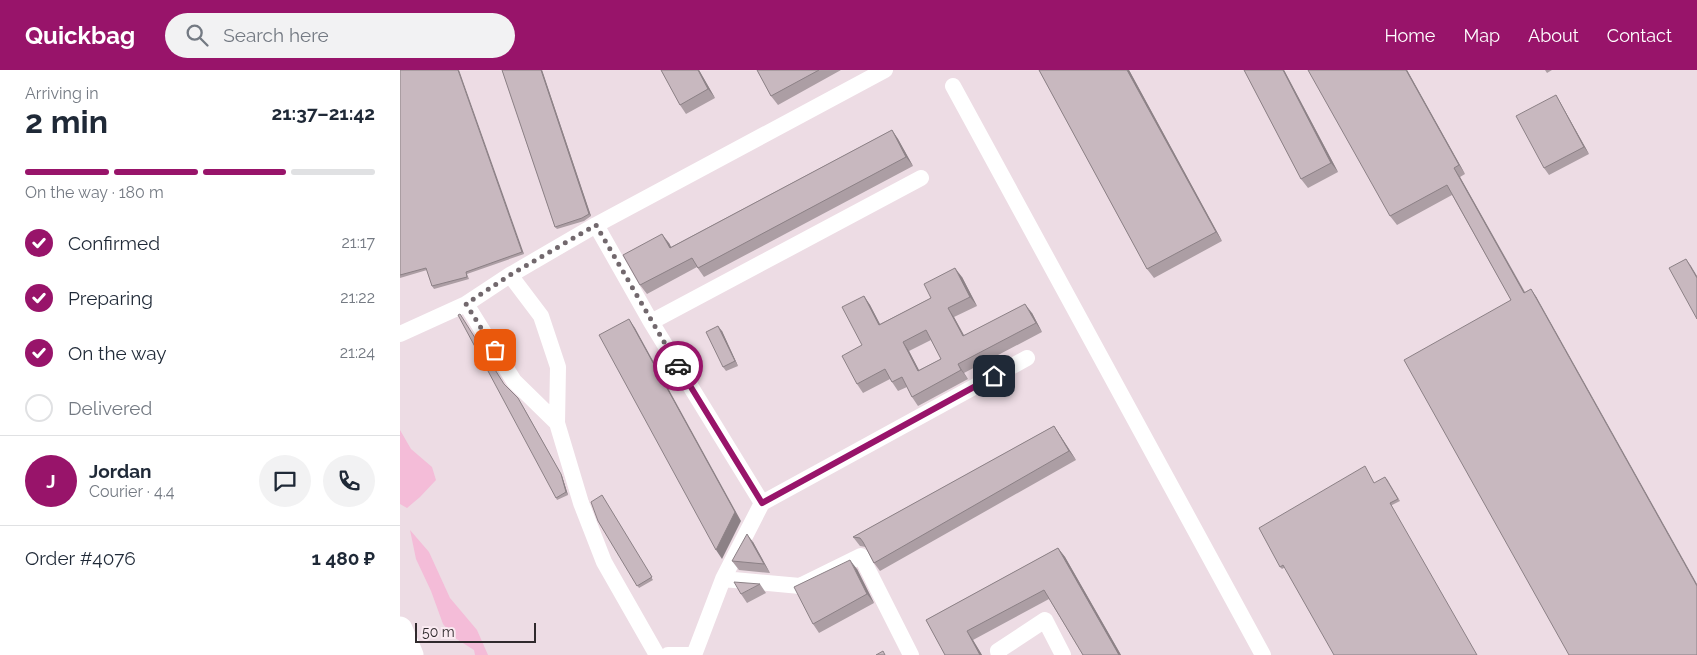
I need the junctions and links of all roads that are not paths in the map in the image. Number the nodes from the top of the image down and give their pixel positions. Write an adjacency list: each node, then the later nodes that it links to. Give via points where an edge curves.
1 (885, 70): 4 (lane)
2 (954, 86): 21 (lane)
3 (921, 178): 7 (lane)
4 (596, 225): 5 (lane); 7 (lane)
5 (510, 275): 6 (lane); 10 (lane, via 541,316 558,367)
6 (466, 304): 8 (lane); 10 (lane, via 514,381)
7 (651, 322): 11 (lane)
8 (400, 334)
9 (1027, 358): 11 (lane)
10 (557, 423): 15 (lane, via 581,502 604,562)
11 (762, 503): 12 (lane)
12 (723, 579): 17 (lane); 18 (lane, via 800,586 860,556)
13 (400, 629): 14 (highway)
14 (411, 655)
15 (657, 655)
16 (668, 655): 17 (lane)
17 (694, 655)
18 (911, 655)
19 (999, 655): 20 (lane, via 998,651 1045,620)
20 (1063, 655)
21 (1263, 655)

